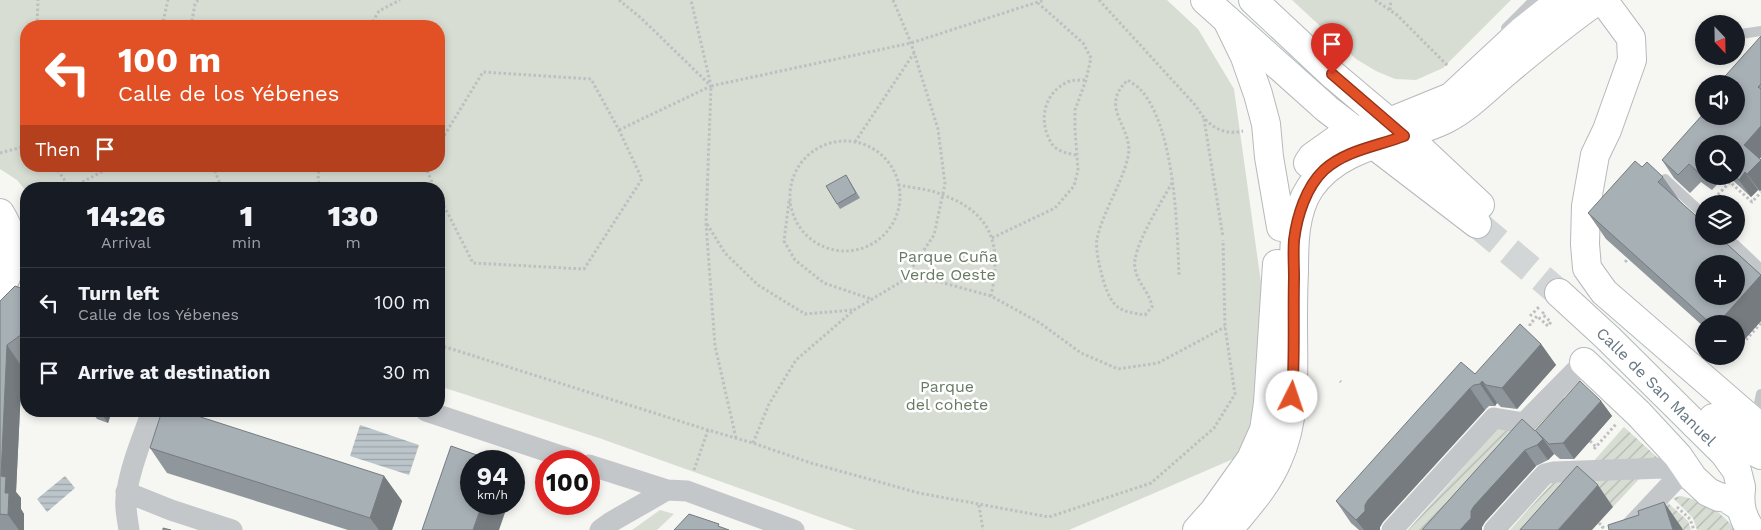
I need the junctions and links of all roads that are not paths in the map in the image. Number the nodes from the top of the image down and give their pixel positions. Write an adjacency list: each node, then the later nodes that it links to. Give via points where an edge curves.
1 (1205, 0): 8 (main road)
2 (1252, 0): 13 (main road)
3 (1534, 0): 11 (lane)
4 (1560, 0): 14 (main road, via 1452,97)
5 (1598, 0): 14 (main road, via 1563,24 1448,118)
6 (1603, 0): 24 (main road, via 1631,38 1632,60 1595,155 1586,206 1587,268 1604,292)
7 (1613, 0): 24 (main road, via 1637,35 1638,58 1594,178 1590,262 1599,278 1634,315)
8 (1227, 20): 15 (main road, via 1327,109); 19 (main road, via 1246,58 1266,124)
9 (1761, 31): 10 (lane)
10 (1745, 33)
11 (1500, 34)
12 (1458, 76): 14 (lane)
13 (1396, 129): 14 (main road); 14 (main road); 15 (main road)
14 (1435, 135): 15 (main road, via 1483,218)
15 (1366, 138): 19 (main road, via 1343,135 1312,157 1284,205); 41 (main road, via 1324,170 1310,189 1300,213 1294,240 1291,410 1279,458 1267,482)
16 (1665, 179): 17 (lane)
17 (1695, 207)
18 (0, 213): 22 (main road, via 10,228 14,250)
19 (1281, 227): 40 (main road, via 1264,430 1251,459)
20 (1736, 245): 21 (lane)
21 (1761, 269)
22 (12, 279)
23 (1584, 362): 32 (main road, via 1639,414); 42 (street, via 1524,423 1494,418)
24 (1759, 415)
25 (150, 417): 34 (street)
26 (444, 417): 27 (street)
27 (543, 450)
28 (1761, 455): 35 (main road, Calle de San Manuel, via 1745,446 1563,288 1608,338 1724,453 1737,471)
29 (1761, 460): 35 (main road, via 1750,469)
30 (1663, 468): 43 (street, via 1545,474)
31 (600, 469): 33 (street)
32 (1694, 478): 35 (main road, via 1708,492); 44 (street, via 1674,480)
33 (667, 490): 38 (street); 39 (street, via 687,491)
34 (126, 492): 36 (street); 37 (street)
35 (1744, 508)
36 (129, 530)
37 (232, 530)
38 (600, 530)
39 (794, 530)
40 (1197, 530)
41 (1228, 530)
42 (1392, 530)
43 (1494, 530)
44 (1628, 530)

